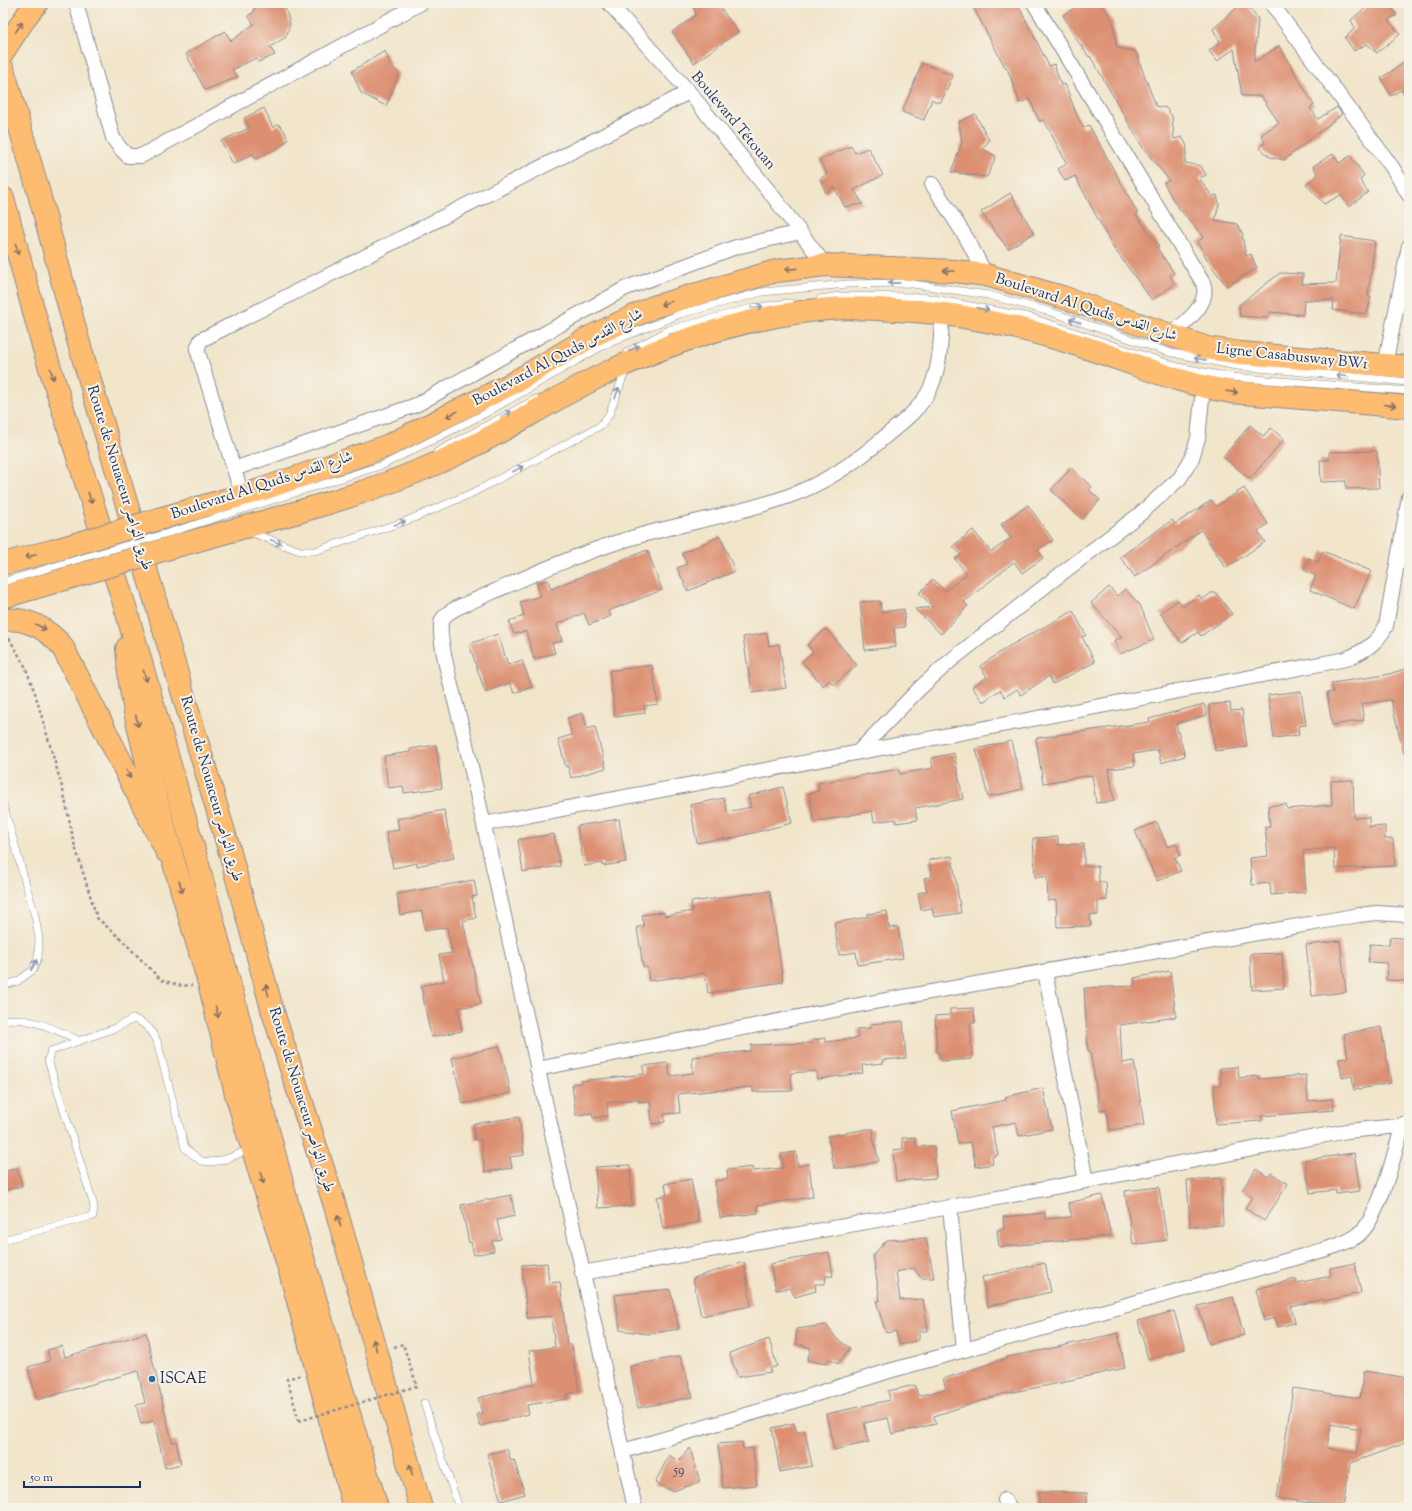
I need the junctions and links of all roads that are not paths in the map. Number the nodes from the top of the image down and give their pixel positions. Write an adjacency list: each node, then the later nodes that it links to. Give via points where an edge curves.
1 (37, 3): 7 (main road, one-way to 1)
2 (76, 3): 3 (street, via 113,138 128,156 141,156)
3 (421, 3)
4 (609, 3): 9 (street, Boulevard Tétouan)
5 (1034, 3): 20 (street, via 1202,283 1205,293 1202,304)
6 (1271, 3): 11 (street, via 1392,167)
7 (3, 52)
8 (3, 69): 65 (main road, Route de Nouaceur طريق النواصر, one-way to 8, via 337,1213 272,1008 229,849 78,340)
9 (689, 92): 13 (street, Boulevard Tétouan); 31 (street, via 201,340 197,349)
10 (932, 184): 16 (street, via 967,239)
11 (1409, 195)
12 (3, 198): 42 (main road, one-way to 42, via 44,349)
13 (800, 232): 15 (street, Boulevard Tétouan); 31 (street, via 736,247 626,288 416,405)
14 (1409, 246): 22 (street)
15 (825, 265): 16 (main road, Boulevard Al Quds شارع القدس, one-way to 15, via 954,271); 33 (main road, Boulevard Al Quds شارع القدس, one-way to 33, via 776,270 653,307 590,338 513,383 387,446)
16 (986, 275): 20 (main road, Boulevard Al Quds شارع القدس, via 1062,297)
17 (811, 300): 26 (lane, Ligne Casabusway BW1, one-way to 26, via 840,296 923,298 1029,317 1178,367 1230,377)
18 (796, 302): 21 (lane, one-way to 18, via 669,330 752,308)
19 (942, 313): 21 (main road, Boulevard Al Quds شارع القدس, via 830,309 765,317 712,330); 25 (main road, Boulevard Al Quds شارع القدس, via 1051,337); 46 (street, via 936,372 930,389 918,406 897,427 865,454 835,474 787,497 614,543 450,611 442,620 442,640)
20 (1171, 336): 22 (main road, Boulevard Al Quds شارع القدس, via 1207,348 1241,353)
21 (625, 359): 35 (main road, Boulevard Al Quds شارع القدس, via 596,378 456,455 387,484); 35 (lane, one-way to 21, via 291,548 308,552 409,520 472,493 600,426 612,408)
22 (1385, 365): 23 (main road, Boulevard Al Quds شارع القدس)
23 (1409, 367)
24 (1409, 382): 36 (lane, Ligne Casabusway BW1, one-way to 36, via 1237,366 1168,352 1051,312 988,295 906,283 847,284 762,292 680,314 604,346 486,413 383,465)
25 (1203, 388): 28 (main road, Boulevard Al Quds شارع القدس, one-way to 28); 44 (street, via 1198,438 1192,458 1180,478 1140,514 949,662)
26 (1409, 391)
27 (544, 394): 29 (lane, one-way to 27)
28 (1409, 407)
29 (429, 456)
30 (409, 466): 32 (lane, via 389,477)
31 (234, 469): 33 (street)
32 (336, 492)
33 (242, 495): 36 (main road, Boulevard Al Quds شارع القدس)
34 (1409, 497): 44 (street, via 1386,626 1380,638 1359,653 1299,669)
35 (243, 522): 36 (main road, Boulevard Al Quds شارع القدس)
36 (168, 534): 38 (main road, Boulevard Al Quds شارع القدس, bridge); 38 (main road, Boulevard Al Quds شارع القدس, bridge)
37 (3, 564): 38 (main road, Boulevard Al Quds شارع القدس, one-way to 37)
38 (62, 565): 39 (lane); 40 (lane); 41 (main road, Boulevard Al Quds شارع القدس)
39 (3, 582)
40 (3, 589)
41 (3, 597)
42 (127, 613): 47 (main road, one-way to 47, via 127,654 135,712); 64 (main road, one-way to 64, via 197,861 291,1217)
43 (4, 627): 47 (main road, one-way to 47, via 24,621 50,632 62,646)
44 (858, 752): 46 (street)
45 (3, 804): 50 (lane, one-way to 45, via 18,981 33,970 38,958 40,939)
46 (484, 824): 53 (street)
47 (174, 863): 55 (main road, one-way to 55, via 210,983 236,1094)
48 (1409, 915): 49 (street, via 1359,915)
49 (1045, 972): 53 (street, via 862,1004); 56 (street)
50 (3, 986)
51 (3, 1020): 52 (lane, via 50,1027)
52 (80, 1041): 55 (lane, via 133,1019 141,1021 153,1032 157,1041 184,1148 201,1161 212,1162); 58 (lane, via 52,1051 48,1060 94,1206 93,1216)
53 (537, 1068): 59 (street)
54 (1406, 1125): 56 (street, via 1347,1131); 60 (street, via 1368,1226 1358,1235 1309,1254)
55 (253, 1148): 63 (main road, one-way to 63, via 291,1275)
56 (1086, 1181): 57 (street)
57 (950, 1207): 59 (street); 60 (street)
58 (3, 1240)
59 (582, 1272): 62 (street)
60 (964, 1350): 62 (street)
61 (424, 1403): 66 (lane)
62 (623, 1451): 67 (street)
63 (354, 1508)
64 (377, 1508)
65 (421, 1508)
66 (459, 1508)
67 (635, 1508)

